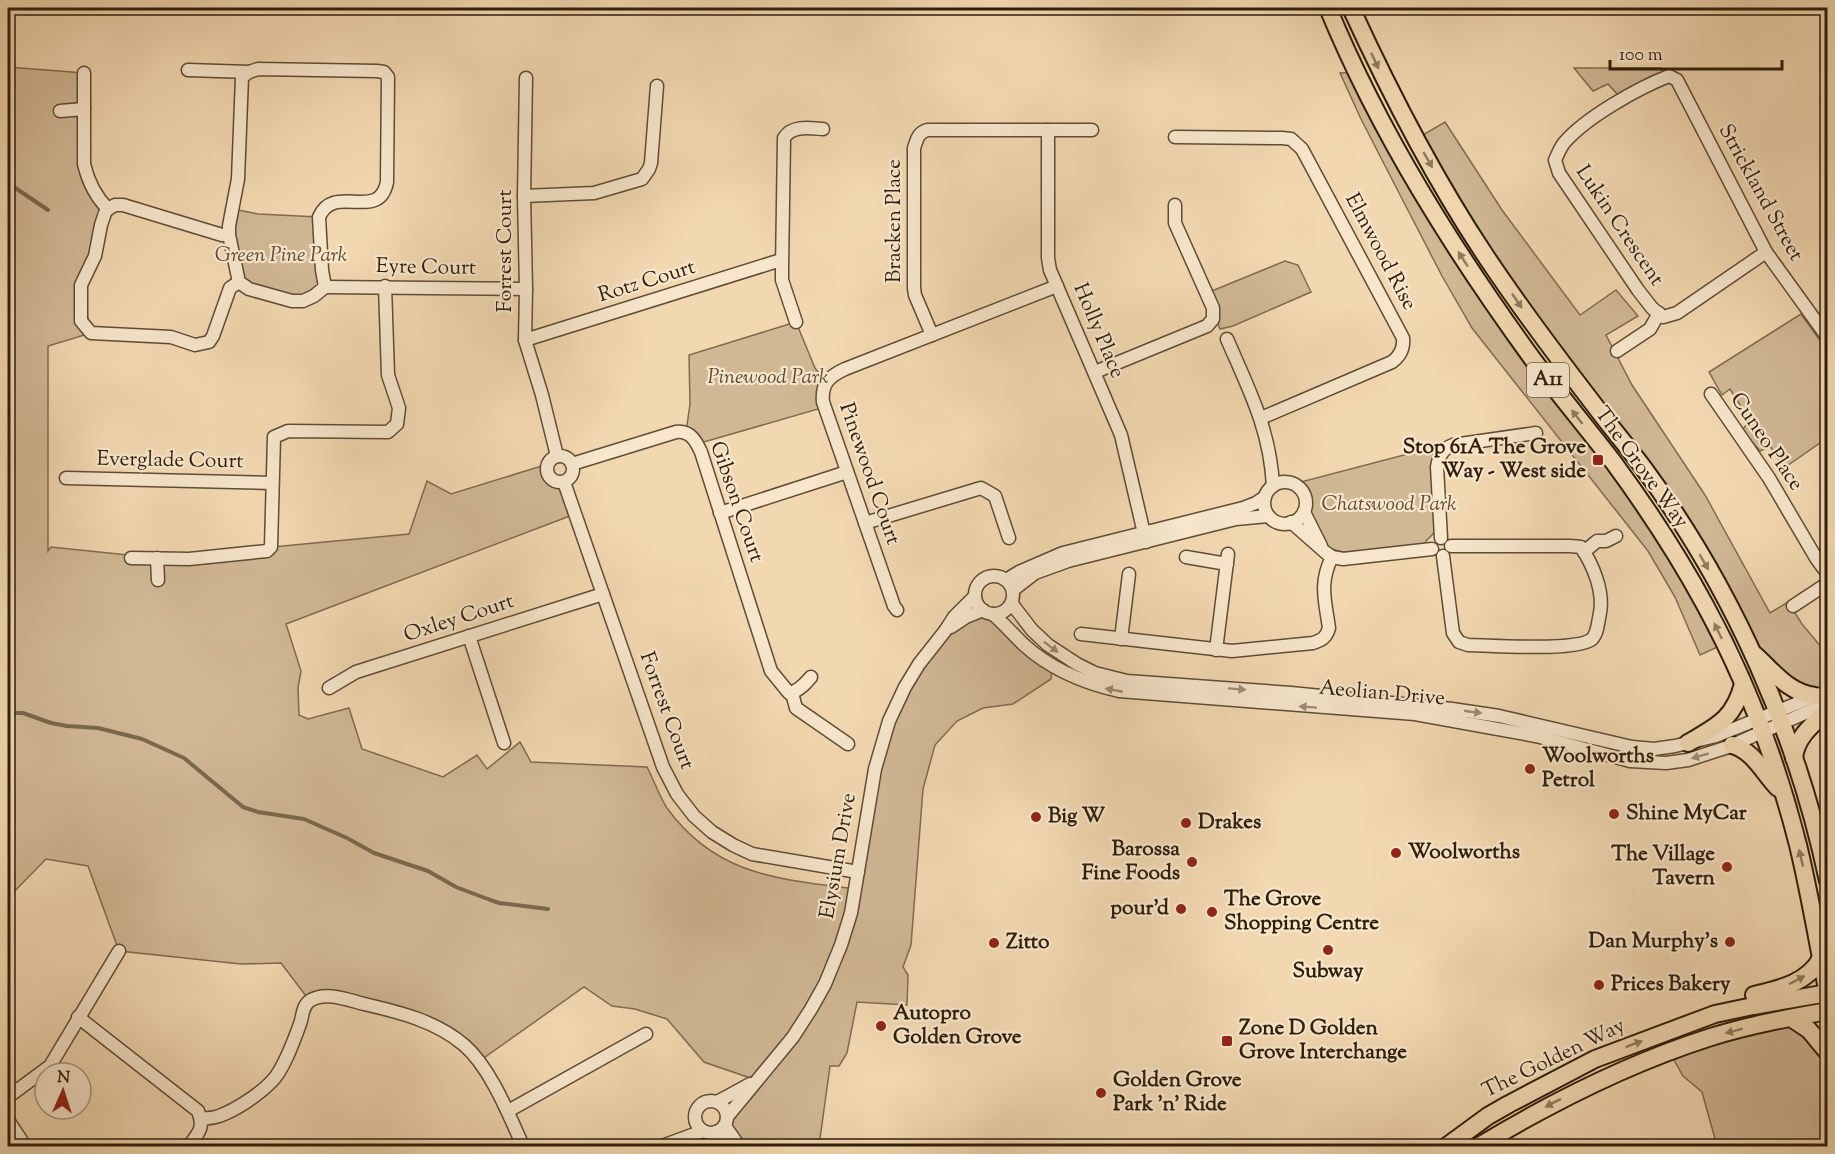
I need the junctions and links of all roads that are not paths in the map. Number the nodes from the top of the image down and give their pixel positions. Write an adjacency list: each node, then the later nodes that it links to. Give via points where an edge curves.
1 (1328, 8): 82 (main road, The Grove Way / A11, one-way to 1, via 1705,605 1660,529 1463,260 1380,116)
2 (1351, 8): 80 (main road, The Grove Way / A11, one-way to 80, via 1388,87 1484,254 1533,325 1645,470 1720,590)
3 (188, 70): 4 (street)
4 (249, 72): 18 (street, via 242,77 238,179); 24 (street, via 377,71 388,77 386,191 375,201 335,202 322,210 319,217)
5 (84, 73): 9 (street)
6 (526, 78): 15 (street, Forrest Court)
7 (1657, 81): 19 (street, Strickland Street, via 1669,76 1677,80); 26 (street, Lukin Crescent, via 1589,121 1564,143 1555,160 1559,173 1638,290)
8 (657, 86): 15 (street, via 651,164 642,179 594,193)
9 (84, 109): 10 (street); 17 (street, via 85,171)
10 (60, 111)
11 (823, 129): 20 (street, via 799,128 784,138)
12 (1048, 130): 13 (street, Bracken Place); 23 (street, Holly Place, via 1047,258); 29 (street, Bracken Place, via 927,130 918,137 914,148 914,288)
13 (1092, 130)
14 (1175, 137): 36 (street, Elmwood Rise, via 1282,138 1296,142 1403,338 1403,348 1392,362)
15 (524, 196): 25 (street, Forrest Court)
16 (1175, 205): 34 (street, via 1175,224 1213,308 1213,319 1207,326)
17 (108, 209): 18 (street, via 123,205); 21 (street, via 100,225 95,256 81,285 81,321 91,333 171,337 195,345 209,342 230,288)
18 (229, 235): 21 (street)
19 (1766, 252): 26 (street, Lukin Crescent, via 1677,312 1663,317); 27 (street, Strickland Street)
20 (781, 260): 28 (street, via 782,280); 32 (street, Rotz Court)
21 (239, 282): 24 (street, via 249,289 292,301 303,301)
22 (385, 286): 24 (street, Eyre Court); 25 (street, Eyre Court); 45 (street, via 388,375 399,408 397,424 388,432 281,433 274,437)
23 (1057, 286): 29 (street, Pinewood Court); 34 (street, Holly Place)
24 (325, 287)
25 (526, 289): 32 (street, Forrest Court)
26 (1659, 313): 33 (street, via 1650,329)
27 (1823, 321): 30 (street, Strickland Street)
28 (796, 322)
29 (932, 335): 41 (street, Pinewood Court, via 845,369 826,382 823,402)
30 (1827, 338)
31 (1227, 339): 36 (street)
32 (525, 340): 39 (street, Forrest Court)
33 (1617, 351)
34 (1095, 372): 55 (street, Holly Place, via 1121,435)
35 (1711, 394): 64 (street, Cuneo Place)
36 (1261, 418): 38 (street)
37 (1536, 433): 56 (street, via 1447,447 1438,458 1437,467)
38 (1268, 445): 44 (street); 46 (street)
39 (557, 456): 40 (street); 43 (street, via 550,459 547,474 554,481)
40 (572, 464): 43 (street, via 571,475); 49 (street, Gibson Court, via 681,431 695,440)
41 (848, 472): 49 (street); 52 (street, Pinewood Court)
42 (66, 478): 45 (street, Everglade Court)
43 (564, 482): 69 (street, Forrest Court)
44 (1286, 482): 46 (street); 48 (street, via 1303,491)
45 (272, 483): 63 (street, via 271,548 267,551 208,558)
46 (1273, 486): 47 (street)
47 (1264, 497): 50 (street); 55 (street, via 1243,508)
48 (1304, 512): 51 (street); 60 (street)
49 (720, 513): 84 (street, Gibson Court, via 771,671)
50 (1268, 516): 51 (street, via 1280,523); 55 (street)
51 (1291, 522): 60 (street)
52 (865, 523): 54 (street, via 981,488 995,496); 73 (street, Pinewood Court)
53 (1616, 536): 58 (street, via 1597,541)
54 (1009, 538)
55 (1145, 538): 68 (street, via 1068,561)
56 (1441, 538): 57 (street); 59 (street, via 1435,540)
57 (1451, 546): 58 (street, via 1570,546 1581,547); 59 (street, via 1449,553)
58 (1584, 552): 59 (street, via 1601,607 1590,641 1565,646 1459,642)
59 (1437, 553): 60 (street, via 1343,558)
60 (1329, 554): 79 (street, via 1323,585 1327,635 1313,643)
61 (1186, 557): 79 (street, via 1228,559)
62 (131, 558): 63 (street)
63 (157, 558): 66 (street)
64 (1827, 572)
65 (1130, 574): 78 (street)
66 (158, 580)
67 (1827, 583): 72 (street)
68 (1010, 585): 70 (street, via 995,576 988,577 976,588); 71 (street)
69 (603, 594): 77 (street, Oxley Court); 95 (street, Forrest Court, via 663,767 676,794 694,816 712,832 752,854)
70 (975, 596): 74 (street); 75 (street, Elysium Drive)
71 (1012, 603): 74 (street, via 1001,613); 90 (street, Aeolian Drive, one-way to 90, via 1048,645 1095,673 1128,681 1452,709 1632,747 1654,749)
72 (1793, 606)
73 (897, 610)
74 (988, 612): 75 (street, Elysium Drive, via 961,620); 92 (street, Aeolian Drive, one-way to 74, via 1666,763 1629,761 1536,736 1415,714 1119,692 1094,686 1042,660)
75 (945, 631): 95 (street, Elysium Drive, via 911,676 884,736)
76 (1081, 634): 78 (street)
77 (469, 636): 83 (street, Oxley Court, via 357,672); 89 (street)
78 (1121, 639): 79 (street)
79 (1216, 650)
80 (1750, 650): 85 (main road, via 1791,688 1804,695); 87 (main road, The Grove Way / A11)
81 (811, 677): 84 (street)
82 (1743, 684): 88 (main road, The Grove Way / A11); 90 (main road, via 1738,703 1729,715)
83 (328, 688)
84 (792, 693): 91 (street, Gibson Court, via 796,708)
85 (1823, 697): 87 (street, Aeolian Drive)
86 (1827, 710): 93 (main road, via 1801,738)
87 (1779, 718): 88 (street, Aeolian Drive); 93 (main road, The Grove Way / A11)
88 (1760, 726): 90 (street, Aeolian Drive); 92 (street, Aeolian Drive); 94 (main road, The Grove Way / A11)
89 (504, 743)
90 (1688, 743)
91 (848, 744)
92 (1732, 745): 94 (main road, via 1751,756)
93 (1794, 758): 96 (main road, The Grove Way / A11)
94 (1783, 793): 98 (main road, The Grove Way / A11, one-way to 94, via 1798,844)
95 (858, 872): 106 (street, Elysium Drive, via 846,930 825,984 793,1037)
96 (1827, 881)
97 (119, 951): 101 (street)
98 (1821, 958): 99 (main road, The Grove Way / A11); 103 (main road, one-way to 98, via 1728,1003 1783,987 1811,972)
99 (1827, 993): 103 (main road, The Golden Way, via 1736,1009)
100 (1827, 1011): 102 (main road, The Golden Way)
101 (78, 1017): 107 (street, via 50,1065); 111 (street, via 198,1111)
102 (1791, 1018): 105 (main road, via 1809,1030); 115 (main road, The Golden Way, one-way to 115, via 1669,1051 1602,1079)
103 (1685, 1024): 110 (main road, The Golden Way, one-way to 103, via 1595,1059)
104 (646, 1034): 109 (street)
105 (1827, 1053)
106 (756, 1080): 108 (street, Elysium Drive); 113 (street, Elysium Drive)
107 (8, 1097)
108 (717, 1102): 113 (street, via 723,1106); 114 (street, via 702,1104 696,1112)
109 (508, 1111): 111 (street, via 466,1046 447,1032 398,1012 325,996 309,1000 303,1009 301,1022 273,1080 219,1116); 118 (street)
110 (1488, 1116): 115 (main road); 122 (main road, The Golden Way)
111 (201, 1119): 117 (street, via 202,1128)
112 (8, 1120): 116 (street)
113 (722, 1125): 114 (street, via 708,1133); 120 (street); 121 (street)
114 (699, 1126): 119 (street)
115 (1502, 1132): 123 (main road, The Golden Way)
116 (25, 1146)
117 (189, 1146)
118 (523, 1146)
119 (662, 1146)
120 (728, 1146)
121 (739, 1146)
122 (1447, 1146)
123 (1479, 1146)

